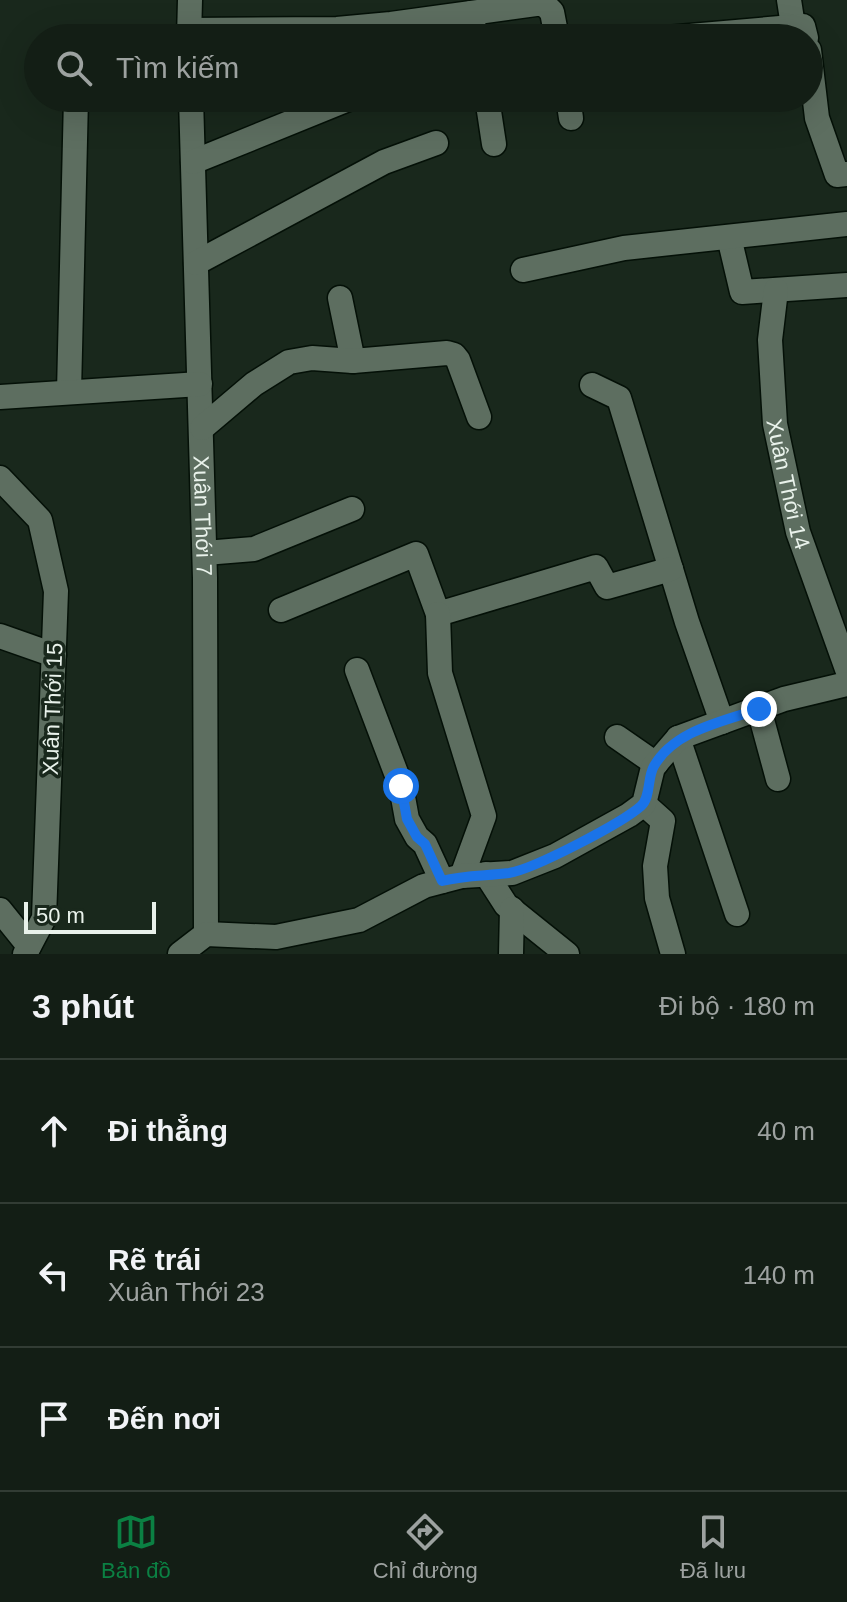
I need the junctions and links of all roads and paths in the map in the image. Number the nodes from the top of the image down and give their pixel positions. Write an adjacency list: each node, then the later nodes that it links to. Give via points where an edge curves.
1 (190, 0): 4 (street)
2 (789, 0): 8 (street)
3 (471, 13): 5 (street); 6 (street); 7 (street, via 543,3)
4 (189, 24)
5 (379, 24)
6 (473, 24)
7 (554, 24)
8 (797, 24)
9 (76, 112): 28 (street)
10 (191, 112): 16 (street, Xuân Thới 7)
11 (316, 112): 16 (street)
12 (489, 112): 15 (street)
13 (816, 112): 17 (street, via 837,175)
14 (436, 143): 20 (street, via 384,162)
15 (494, 144)
16 (193, 162): 20 (street, Xuân Thới 7)
17 (847, 174)
18 (847, 224): 19 (street)
19 (729, 237): 21 (street, via 624,248); 23 (street, via 742,292)
20 (196, 263): 26 (street, Xuân Thới 7)
21 (523, 270)
22 (847, 285): 23 (street)
23 (776, 290): 40 (street, Xuân Thới 14, via 770,340 775,424 798,532)
24 (340, 298): 25 (street)
25 (353, 361): 30 (street, via 454,355); 31 (street, via 289,362)
26 (200, 384): 28 (street); 31 (street, Xuân Thới 7)
27 (592, 385): 35 (street, via 619,398)
28 (69, 392): 29 (street)
29 (0, 397)
30 (479, 417)
31 (202, 428): 34 (street, Xuân Thới 7)
32 (0, 478): 39 (street, Xuân Thới 15, via 40,520 56,591)
33 (352, 509): 34 (street, via 254,549)
34 (205, 553): 54 (street, Xuân Thới 7)
35 (671, 569): 37 (street, via 607,587 596,567); 44 (street)
36 (281, 610): 37 (street, via 416,554)
37 (438, 614): 50 (street, via 440,673 484,816)
38 (0, 636): 39 (street)
39 (54, 655): 55 (street, Xuân Thới 15, via 44,918)
40 (847, 669)
41 (357, 670): 50 (street, via 401,786 407,819 417,837)
42 (847, 684): 43 (street)
43 (759, 709): 44 (street); 48 (street)
44 (722, 722): 46 (street)
45 (617, 737): 47 (street)
46 (678, 738): 47 (street); 53 (street)
47 (656, 764): 49 (street)
48 (778, 779)
49 (644, 804): 50 (street, via 555,856 512,873); 59 (street, via 663,821 655,866 657,898)
50 (463, 877): 51 (street); 54 (street, via 424,886 359,920 276,937)
51 (512, 909): 57 (street); 58 (street)
52 (0, 910): 55 (street)
53 (737, 914)
54 (206, 934): 56 (street)
55 (27, 950)
56 (180, 954)
57 (511, 954)
58 (567, 954)
59 (673, 954)

